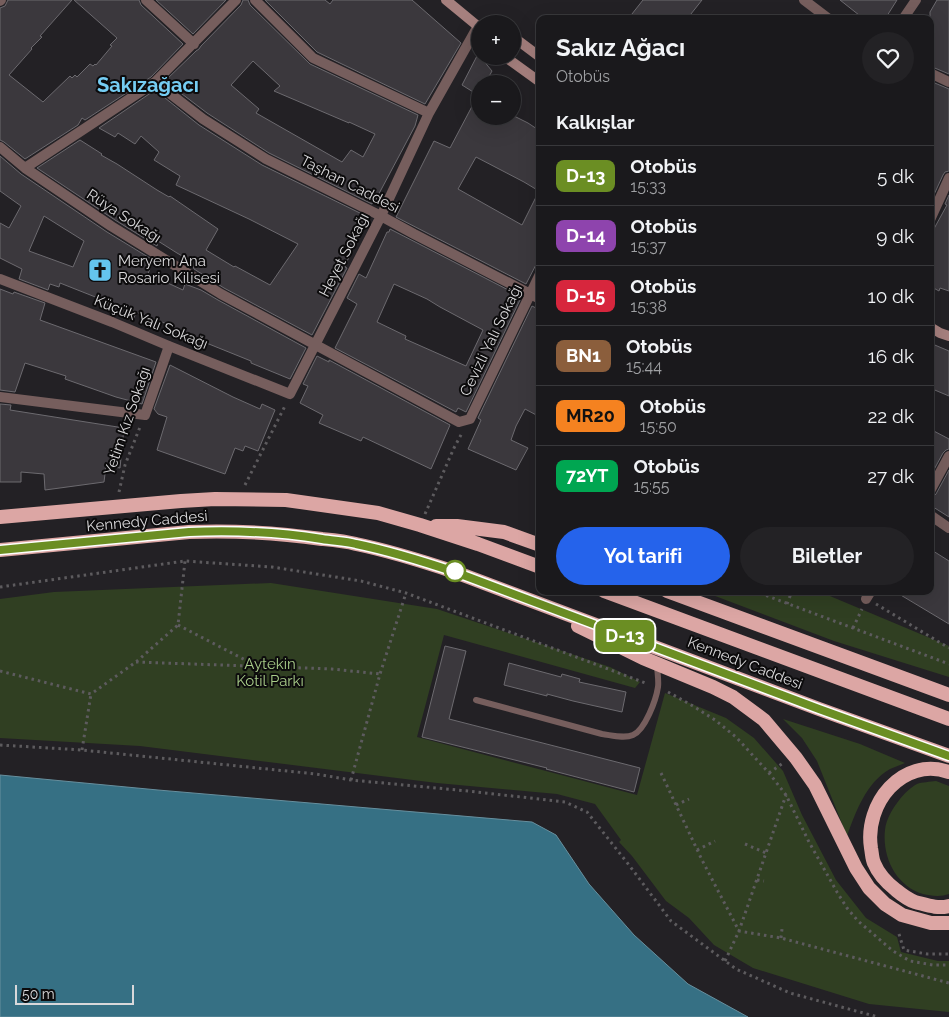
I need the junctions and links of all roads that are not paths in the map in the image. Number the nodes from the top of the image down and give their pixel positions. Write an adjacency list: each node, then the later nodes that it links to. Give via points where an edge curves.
1 (146, 0): 12 (street)
2 (236, 0): 12 (street)
3 (255, 0): 19 (street, via 313,58)
4 (446, 0): 9 (main road)
5 (804, 0): 7 (street)
6 (916, 0): 8 (street)
7 (824, 15)
8 (907, 15)
9 (471, 20)
10 (471, 41): 19 (street, Heyet Sokağı)
11 (521, 43): 13 (main road)
12 (194, 44): 17 (street)
13 (536, 54)
14 (516, 65): 16 (main road)
15 (934, 76): 18 (street)
16 (536, 79)
17 (155, 82): 21 (street); 24 (street, Taşhan Caddesi, via 203,119 266,159)
18 (949, 82)
19 (429, 112): 24 (street, Heyet Sokağı)
20 (0, 147): 21 (street, Rüya Sokağı)
21 (25, 168): 31 (street, Rüya Sokağı, via 221,294)
22 (949, 178): 23 (street)
23 (934, 211)
24 (380, 216): 27 (street, Taşhan Caddesi); 31 (street, Heyet Sokağı)
25 (0, 279): 32 (street, Küçük Yalı Sokağı)
26 (536, 282): 27 (street, Cevizli Yalı Sokağı)
27 (530, 294): 28 (street, Taşhan Caddesi); 35 (street, Cevizli Yalı Sokağı)
28 (536, 298)
29 (934, 329): 30 (main road)
30 (949, 336)
31 (316, 345): 33 (street, Heyet Sokağı); 35 (street, Rüya Sokağı, via 459,422)
32 (169, 346): 33 (street, Küçük Yalı Sokağı); 34 (street, Yetim Kız Sokağı, via 145,415)
33 (290, 394)
34 (0, 397)
35 (470, 420)
36 (949, 456): 37 (street)
37 (934, 484)
38 (0, 517): 40 (highway, Kennedy Caddesi, via 238,499 318,504 378,513)
39 (934, 518): 41 (street)
40 (420, 525): 42 (highway, via 504,532); 44 (highway, Kennedy Caddesi)
41 (949, 528)
42 (536, 544)
43 (0, 550): 47 (highway, Kennedy Caddesi, via 189,532 244,531 295,535 354,543 406,556)
44 (536, 566)
45 (615, 595): 51 (highway, Kennedy Caddesi)
46 (678, 595): 49 (highway)
47 (538, 603): 48 (highway, via 572,624); 52 (highway, Kennedy Caddesi)
48 (657, 664): 50 (lane, via 658,688 650,711 639,731 632,736 602,734); 55 (highway, via 733,697 764,720 815,785 856,868 870,888 885,904 902,915 931,923)
49 (949, 695)
50 (476, 700)
51 (949, 719)
52 (949, 756)
53 (949, 772): 54 (highway, via 924,768 900,777 885,792 874,812 870,838 874,863 888,884 908,900 931,907)
54 (949, 906)
55 (949, 923)

